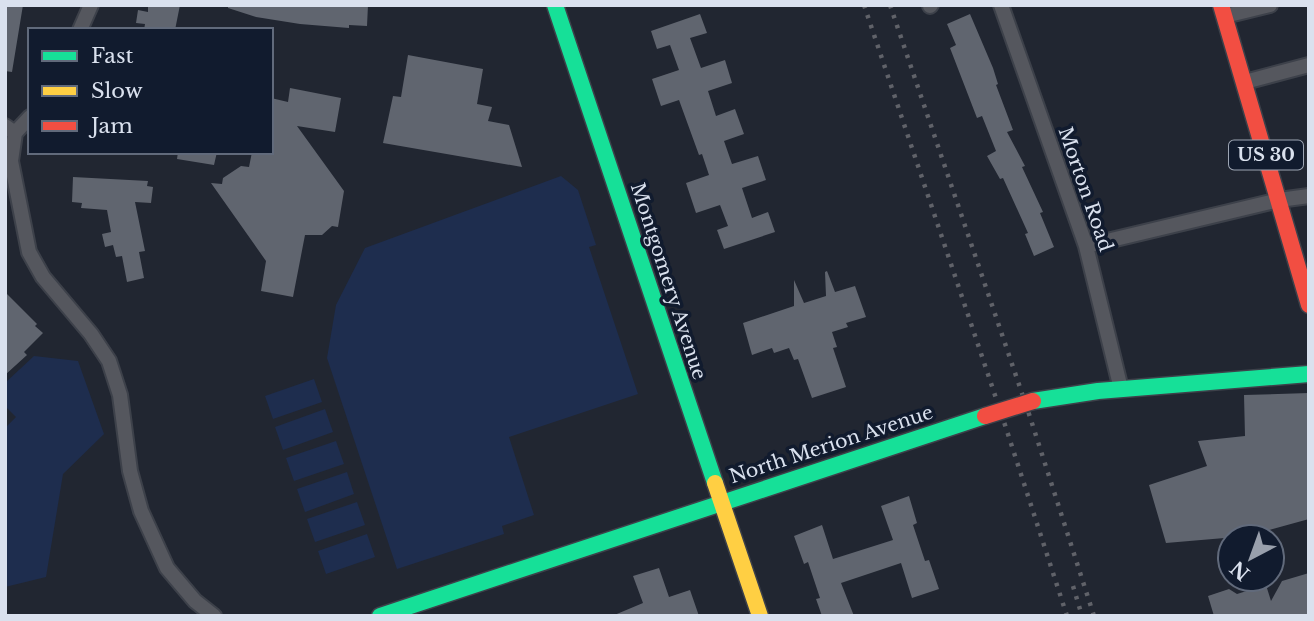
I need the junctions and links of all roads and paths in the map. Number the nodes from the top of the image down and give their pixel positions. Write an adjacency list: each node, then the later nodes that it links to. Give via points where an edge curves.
1 (91, 5): 6 (street)
2 (555, 5): 18 (main road, Montgomery Avenue)
3 (1001, 5): 13 (street, Morton Road)
4 (1270, 5): 5 (street)
5 (1223, 11): 8 (main road, US 30)
6 (81, 28)
7 (1309, 65): 8 (street)
8 (1245, 82): 12 (main road, US 30)
9 (28, 118): 10 (street)
10 (10, 130): 19 (street, via 11,161 30,251 43,277 109,360 121,395 130,471 141,511 167,568)
11 (1309, 196): 12 (street)
12 (1279, 200): 13 (street); 14 (main road, US 30)
13 (1086, 246): 17 (street, Morton Road)
14 (1302, 258): 15 (main road, US 30)
15 (1309, 305)
16 (1309, 374): 17 (main road, North Merion Avenue)
17 (1121, 390): 18 (main road, North Merion Avenue, bridge, via 1033,401)
18 (722, 503): 20 (main road, North Merion Avenue); 21 (main road, Montgomery Avenue)
19 (214, 616)
20 (380, 616)
21 (760, 616)

